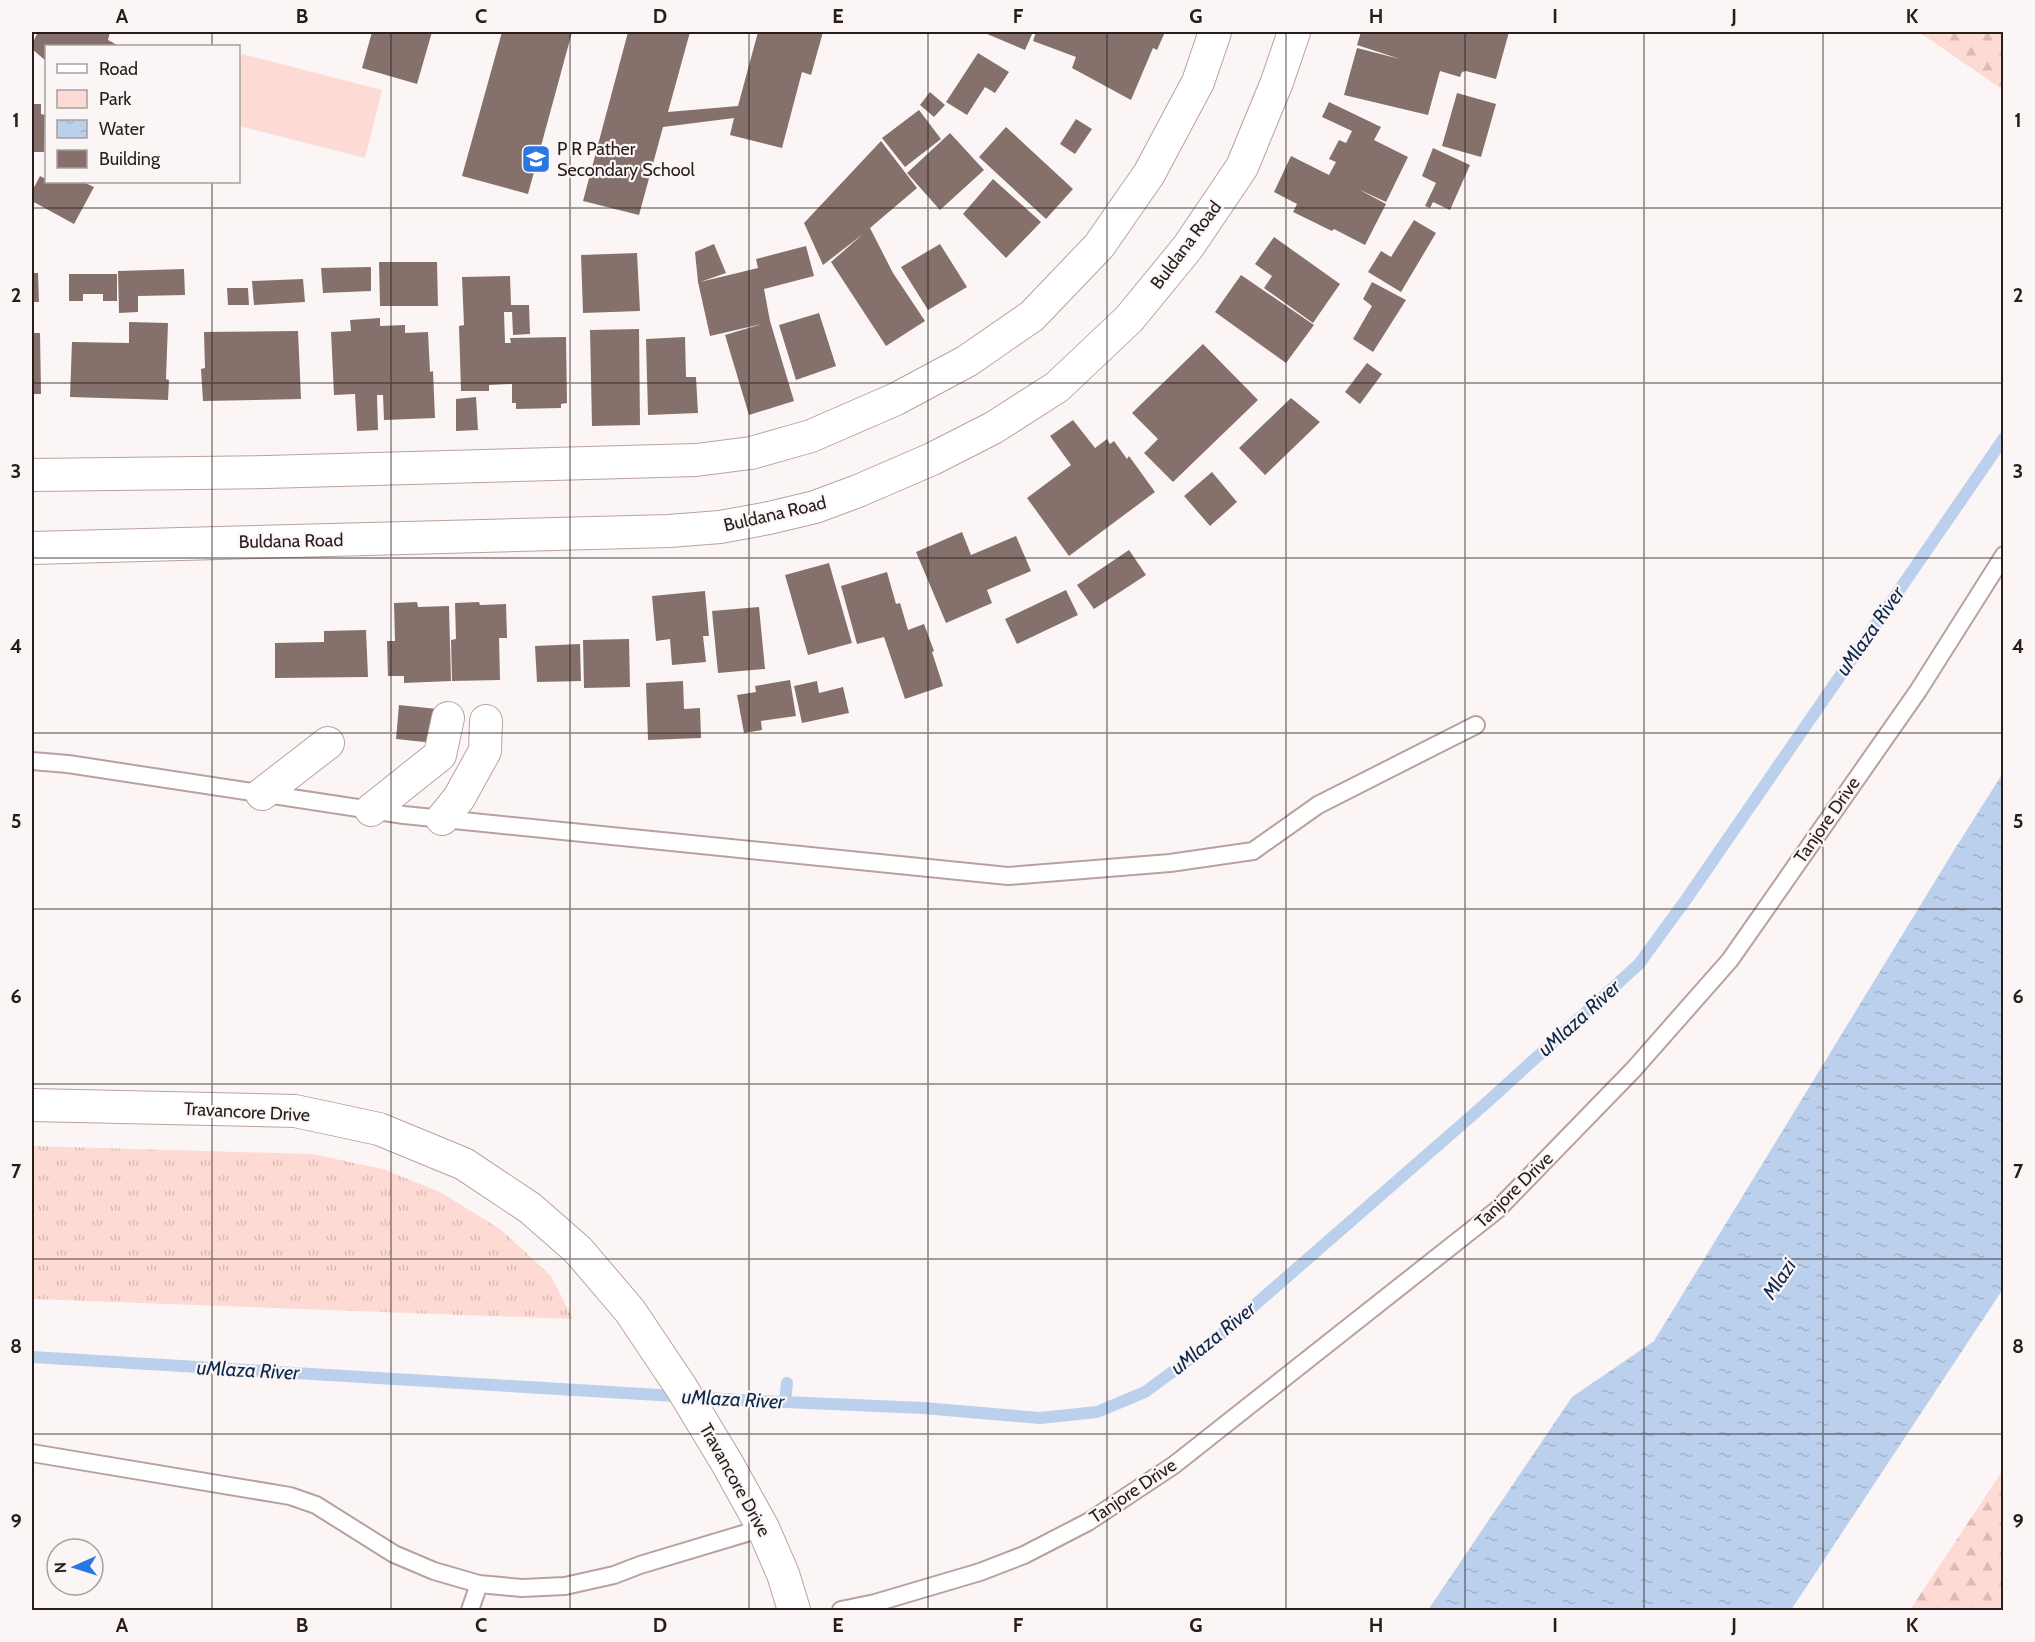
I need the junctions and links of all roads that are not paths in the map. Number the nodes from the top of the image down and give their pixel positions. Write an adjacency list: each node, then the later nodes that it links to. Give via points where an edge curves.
1 (1215, 32): 3 (street, via 1198,82 1149,174 1100,246 1032,316 967,361 896,399 810,436 751,453 696,460)
2 (1294, 32): 4 (street, Buldana Road, via 1242,167 1188,247 1129,319 1057,387 932,459 858,492 770,518 669,531)
3 (32, 475)
4 (32, 548)
5 (2004, 555): 20 (lane, Tanjore Drive, via 1918,691 1730,960 1634,1069 1497,1210 1174,1465 1088,1522 1024,1555 980,1572)
6 (448, 718): 12 (street, via 440,755)
7 (486, 721): 13 (street, via 485,751 459,798)
8 (1476, 725): 13 (lane, via 1318,805 1253,851 1170,863 1008,876)
9 (328, 743): 11 (street)
10 (32, 761): 11 (lane)
11 (262, 794): 12 (lane)
12 (371, 810): 13 (lane)
13 (442, 819)
14 (32, 1105): 16 (street, Travancore Drive, via 295,1111 379,1130 464,1164 530,1208 578,1250 630,1311 681,1387)
15 (32, 1453): 17 (lane, via 290,1496 316,1505 394,1554)
16 (763, 1528): 17 (lane, via 614,1575 566,1586 522,1588); 19 (street, Travancore Drive)
17 (479, 1584): 18 (lane)
18 (470, 1611)
19 (794, 1611)
20 (841, 1611)

